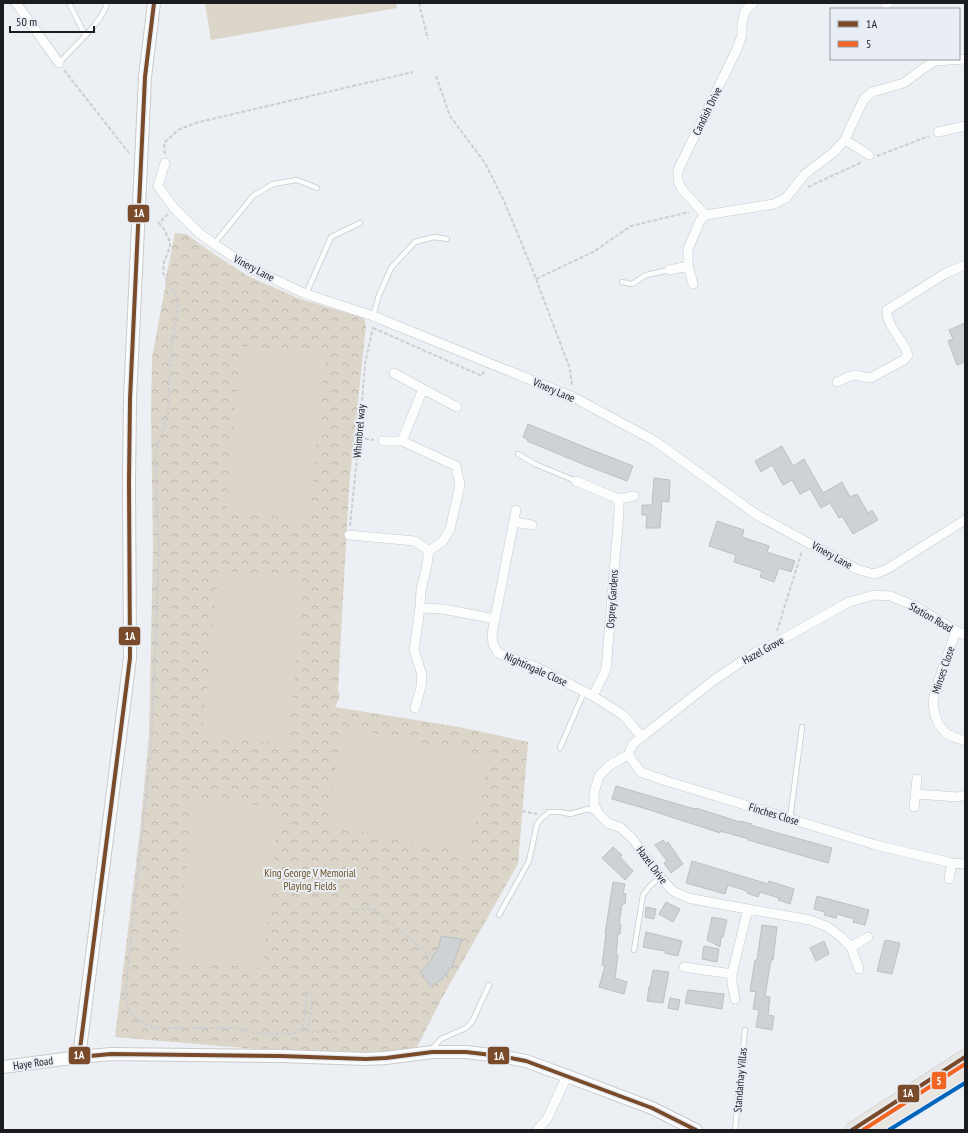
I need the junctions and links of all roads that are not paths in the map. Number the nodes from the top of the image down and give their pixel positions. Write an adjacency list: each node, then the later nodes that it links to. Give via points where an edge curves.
1 (16, 3): 8 (street)
2 (69, 3): 6 (lane)
3 (107, 3): 6 (lane, via 102,15)
4 (154, 3): 76 (street, via 145,77 130,399 130,658)
5 (753, 3): 15 (street, Candish Drive, via 745,11 742,35 737,49 678,170 678,180 682,189)
6 (85, 35): 8 (lane)
7 (950, 60): 11 (street, via 935,61 904,83 872,92 864,99)
8 (59, 62)
9 (965, 126): 10 (street)
10 (938, 132)
11 (845, 140): 12 (street); 15 (street, via 834,152 805,174 786,198 774,204)
12 (869, 158)
13 (165, 163): 18 (street, Vinery Lane, via 158,186 174,208)
14 (317, 188): 18 (lane, via 297,180 273,184 253,196)
15 (703, 212): 20 (street, via 688,249)
16 (360, 222): 24 (lane, via 331,237)
17 (447, 239): 25 (lane, via 434,237 415,242 391,268 379,295)
18 (214, 244): 24 (street, Vinery Lane, via 252,269)
19 (965, 265): 27 (street, via 946,273 888,310 890,322 907,350 908,355 904,360 869,378 857,375)
20 (688, 266): 21 (street); 23 (street)
21 (669, 270): 22 (lane, via 646,275 632,284)
22 (622, 282)
23 (693, 284)
24 (306, 294): 25 (street, Vinery Lane)
25 (374, 317): 37 (street, Vinery Lane, via 573,397 655,441 757,515 856,569 874,574 887,569)
26 (394, 373): 28 (street)
27 (837, 382)
28 (423, 389): 29 (street); 31 (street)
29 (457, 407)
30 (383, 441): 31 (street)
31 (402, 441): 41 (street, via 456,466 460,485 450,529 443,541)
32 (518, 454): 33 (lane)
33 (576, 481): 35 (street)
34 (634, 496): 35 (street)
35 (618, 499): 47 (street, Osprey Gardens, via 606,670)
36 (516, 510): 38 (street, Nightingale Close)
37 (965, 520)
38 (514, 522): 39 (street); 44 (street, Nightingale Close)
39 (532, 525)
40 (349, 535): 41 (street, via 415,541)
41 (429, 551): 43 (street)
42 (874, 595): 45 (street, Station Road, via 890,596 915,606); 50 (street, Hazel Grove, via 849,602 772,646 759,650 714,680)
43 (420, 608): 44 (street, via 443,609); 48 (street, via 414,650 422,675)
44 (495, 619): 46 (street, Nightingale Close, via 492,634 493,644 498,653 538,668)
45 (961, 633): 51 (street, Minses Close, via 935,690 933,704 935,716 947,734)
46 (584, 692): 47 (street, Nightingale Close); 52 (lane)
47 (593, 696): 50 (street, Nightingale Close, via 622,715)
48 (414, 708)
49 (802, 727): 59 (lane)
50 (642, 737): 53 (street, via 633,744)
51 (965, 741)
52 (560, 748)
53 (628, 755): 58 (street, via 610,765 599,776 594,793 594,805); 59 (street, Finches Close, via 641,772)
54 (917, 780): 55 (street)
55 (916, 794): 56 (street, via 958,797); 57 (street)
56 (965, 795)
57 (914, 807)
58 (599, 814): 62 (street, Hazel Drive, via 632,838); 65 (lane, via 588,809 570,814 549,812 541,819 537,824 529,861)
59 (790, 819): 60 (street, Finches Close, via 876,845)
60 (952, 863): 61 (street, Finches Close); 63 (street)
61 (965, 864)
62 (660, 877): 64 (street, Hazel Drive, via 673,891 688,898); 68 (lane, via 643,896)
63 (949, 879)
64 (748, 909): 67 (street, Hazel Drive, via 816,922 828,927); 71 (street)
65 (499, 915)
66 (868, 936): 67 (street)
67 (851, 946): 70 (street)
68 (634, 950)
69 (684, 967): 71 (street)
70 (859, 969)
71 (732, 974): 73 (street)
72 (489, 985): 75 (lane, via 472,1022 466,1028 441,1039)
73 (735, 998)
74 (745, 1030): 83 (lane, Standarhay Villas)
75 (429, 1053): 76 (street, Haye Road, via 366,1059 111,1054); 79 (street, Haye Road, via 466,1052 500,1056)
76 (79, 1056): 78 (street, Haye Road)
77 (965, 1057): 84 (main road)
78 (3, 1067)
79 (567, 1076): 81 (street, via 547,1119); 82 (street, Haye Road, via 652,1108)
80 (965, 1076): 85 (main road)
81 (537, 1130)
82 (696, 1130)
83 (735, 1130)
84 (852, 1130)
85 (878, 1130)

